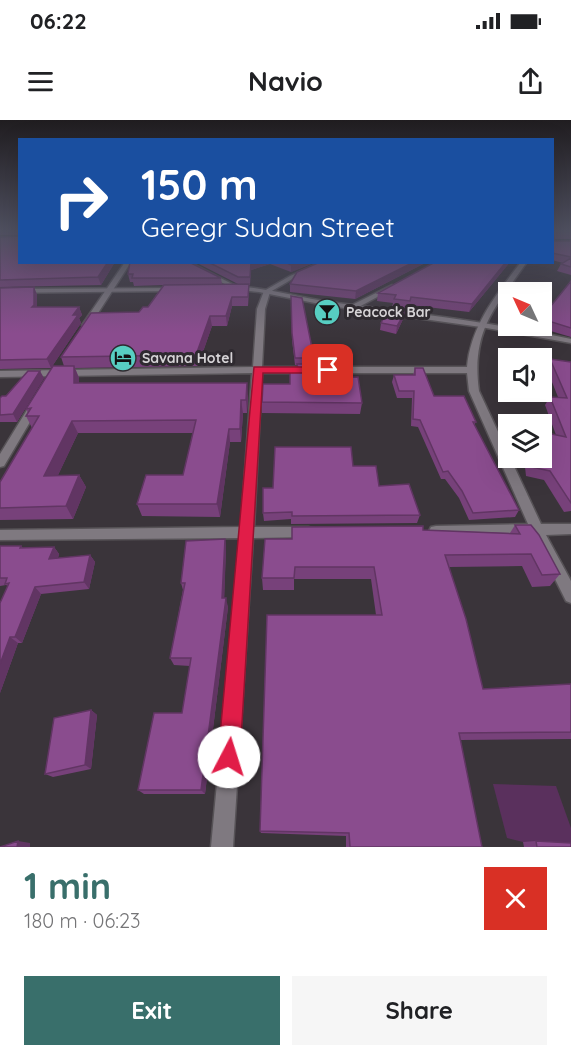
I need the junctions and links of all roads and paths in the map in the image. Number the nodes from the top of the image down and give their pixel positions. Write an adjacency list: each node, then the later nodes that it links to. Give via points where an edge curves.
1 (126, 265): 10 (street)
2 (189, 265): 6 (street)
3 (322, 265): 11 (street)
4 (522, 265): 13 (street)
5 (401, 282): 12 (street)
6 (237, 288): 8 (street); 11 (street)
7 (190, 289): 10 (street)
8 (214, 289)
9 (0, 291): 10 (street)
10 (109, 291): 14 (street)
11 (267, 291): 12 (street); 17 (street, via 261,309)
12 (352, 307): 13 (street)
13 (481, 322): 15 (street); 18 (street)
14 (78, 337)
15 (571, 341)
16 (60, 365): 20 (street)
17 (258, 370): 18 (street); 20 (street); 26 (street)
18 (470, 370): 23 (street, via 474,391)
19 (0, 375): 20 (street)
20 (49, 383): 21 (street)
21 (0, 463)
22 (571, 529): 23 (street)
23 (537, 530): 24 (street); 28 (street)
24 (421, 531)
25 (317, 532): 26 (street)
26 (248, 533): 27 (street); 29 (street)
27 (0, 535)
28 (571, 596)
29 (222, 847)

